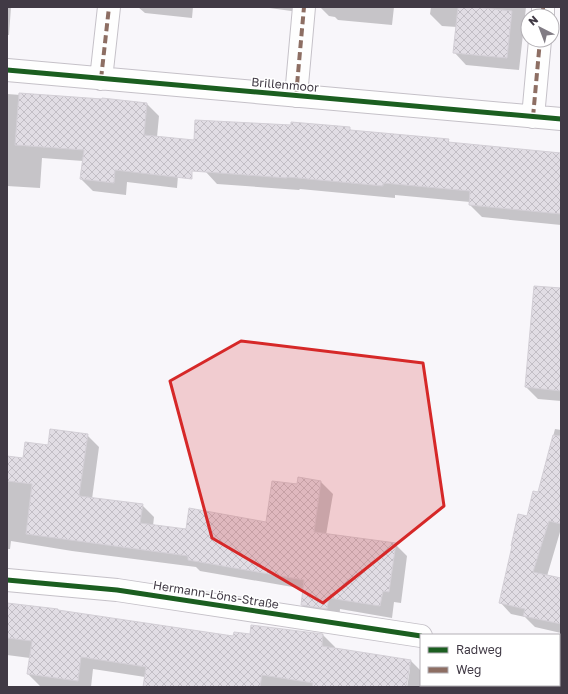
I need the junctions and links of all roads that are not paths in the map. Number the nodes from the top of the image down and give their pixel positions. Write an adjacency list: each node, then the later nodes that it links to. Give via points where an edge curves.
1 (109, 7): 5 (street)
2 (304, 7): 6 (street, Brillenmoor)
3 (539, 48): 7 (street)
4 (7, 70): 5 (street, Brillenmoor)
5 (102, 79): 6 (street, Brillenmoor)
6 (296, 96): 7 (street, Brillenmoor)
7 (533, 117): 8 (street, Brillenmoor)
8 (561, 119)
9 (7, 580): 10 (street, Hermann-Löns-Straße, via 118,590)
10 (420, 636)

